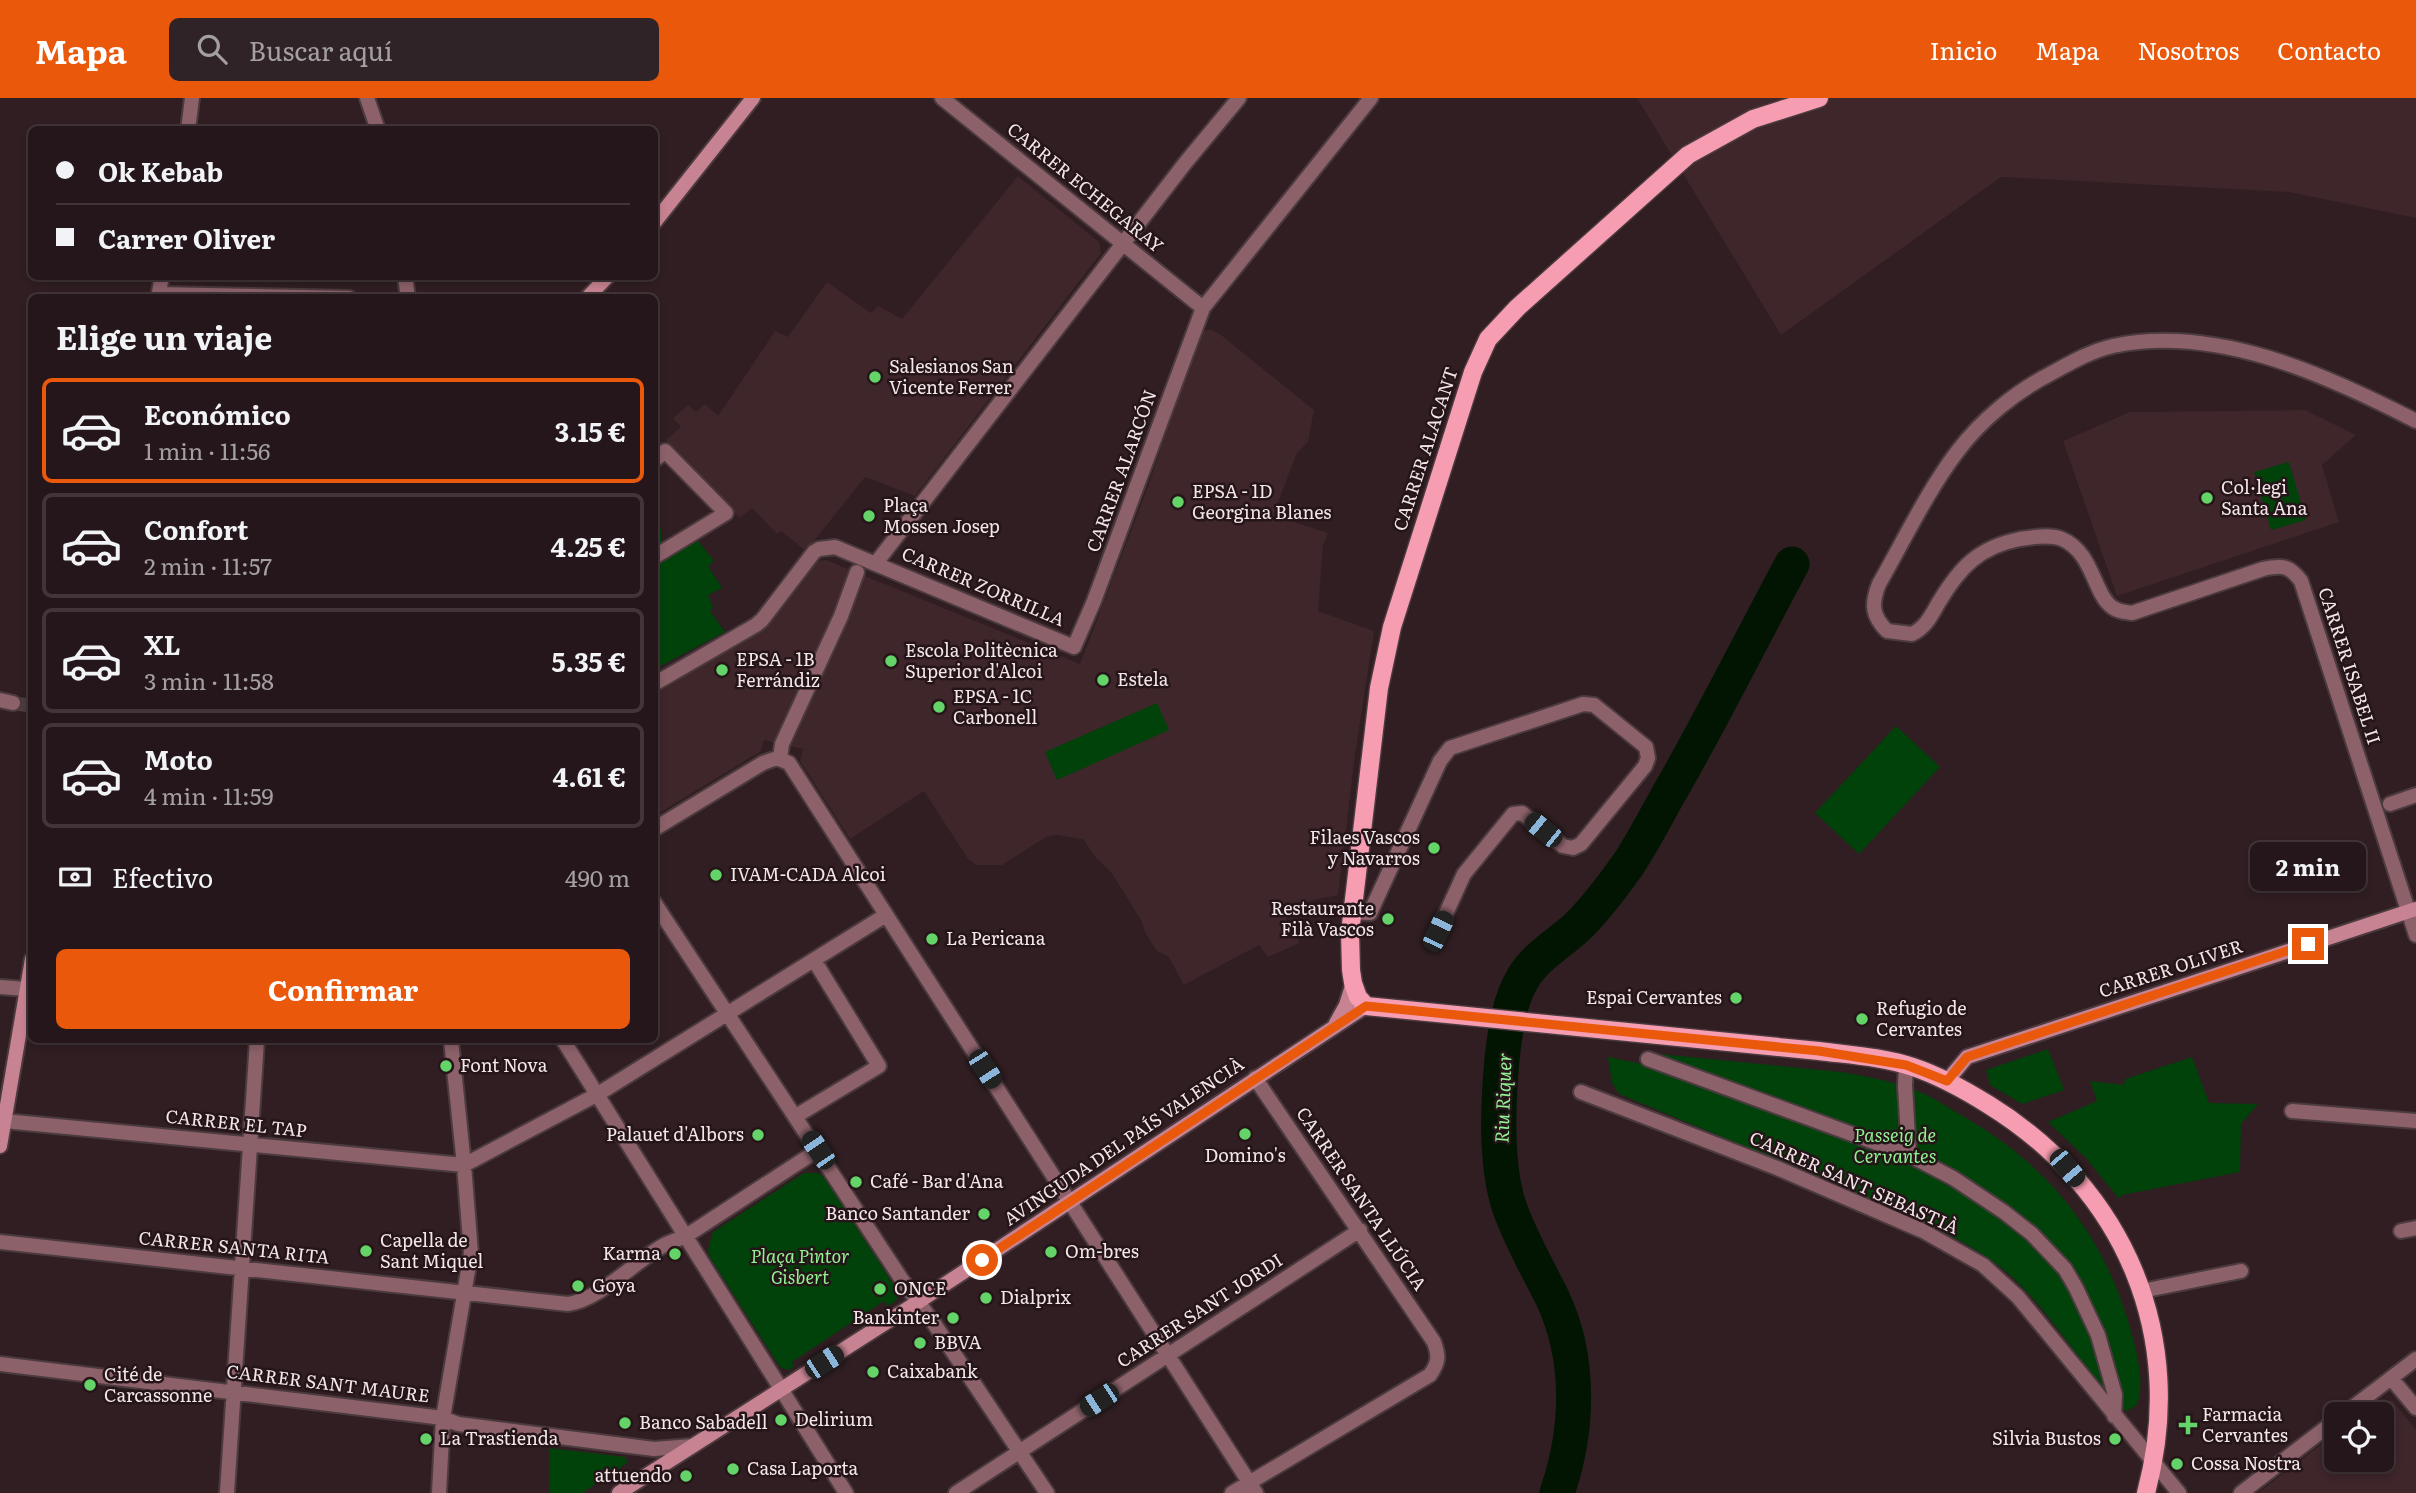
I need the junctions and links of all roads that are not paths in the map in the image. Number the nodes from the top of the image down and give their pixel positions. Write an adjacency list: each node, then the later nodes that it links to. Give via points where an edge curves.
1 (191, 98): 8 (street)
2 (367, 98): 9 (street)
3 (753, 98): 10 (main road)
4 (942, 98): 11 (street, CARRER ECHEGARAY)
5 (1239, 98): 11 (street)
6 (1371, 98): 14 (street, CARRER ALARCÓN)
7 (1819, 98): 28 (main road, CARRER ALACANT, via 1753,119 1688,155 1488,339 1473,372 1389,637)
8 (188, 126)
9 (377, 126)
10 (658, 218)
11 (1124, 244): 14 (street, CARRER ECHEGARAY); 18 (street)
12 (604, 280): 13 (main road)
13 (591, 294)
14 (1203, 308): 20 (street, CARRER ALARCÓN)
15 (2416, 421): 27 (street, CARRER ISABEL II, via 2295,366 2259,355 2190,342 2110,347 2040,379 1977,429 1948,464 1879,584 1873,608 1887,631 1912,634 1926,625 1948,588 1976,555 2002,543 2040,537 2063,539 2074,547 2092,570 2108,605 2121,611 2132,612 2263,569 2294,571)
16 (658, 457): 17 (street, via 664,451 726,513)
17 (658, 555)
18 (876, 563): 20 (street, CARRER ZORRILLA); 21 (street, CARRER ZORRILLA, via 835,547 819,549 762,620)
19 (857, 572): 22 (street, via 782,744)
20 (1074, 647)
21 (658, 682)
22 (780, 758): 25 (street, via 763,763); 29 (street, via 793,768)
23 (2416, 796): 24 (street)
24 (2390, 804)
25 (658, 827)
26 (658, 908): 38 (street)
27 (2412, 911): 31 (street, CARRER ISABEL II); 46 (main road, CARRER OLIVER, via 1967,1057)
28 (1352, 912): 30 (street, via 1370,913 1450,748 1583,704 1594,705 1646,747 1645,766 1581,844 1563,846 1522,813 1513,814 1464,874); 34 (main road, CARRER ALACANT)
29 (886, 915): 32 (street); 58 (street)
30 (1438, 931)
31 (2416, 935)
32 (814, 960): 38 (street); 50 (street, via 879,1066)
33 (28, 979): 36 (main road)
34 (1353, 983): 37 (main road, CARRER ALACANT); 39 (main road, CARRER ALACANT)
35 (0, 987): 36 (street)
36 (26, 989): 51 (main road)
37 (1366, 1006): 39 (main road, AVINGUDA DEL PAÍS VALENCIÀ); 44 (main road, via 1819,1051)
38 (727, 1014): 48 (street); 50 (street)
39 (1334, 1026): 45 (main road, AVINGUDA DEL PAÍS VALENCIÀ)
40 (257, 1043): 53 (street)
41 (450, 1043): 57 (street)
42 (565, 1043): 48 (street)
43 (1648, 1059): 56 (street)
44 (1906, 1065): 46 (main road); 56 (street)
45 (1255, 1079): 58 (main road, AVINGUDA DEL PAÍS VALENCIÀ); 60 (street, CARRER SANTA LLÚCIA)
46 (1947, 1081): 66 (main road, via 2021,1126 2067,1168 2107,1220)
47 (1581, 1092): 77 (street, CARRER SANT SEBASTIÀ, via 1777,1168 1964,1253 2018,1297)
48 (598, 1094): 57 (street); 62 (street)
49 (2292, 1111): 52 (street)
50 (796, 1116): 55 (street)
51 (4, 1121): 53 (street, CARRER EL TAP); 54 (main road)
52 (2416, 1121)
53 (251, 1145): 57 (street, CARRER EL TAP); 64 (street)
54 (0, 1146)
55 (818, 1150): 62 (street); 68 (street)
56 (1909, 1155): 77 (street, via 2004,1212 2065,1269 2098,1335 2115,1395)
57 (464, 1165): 67 (street, via 471,1240)
58 (1070, 1201): 68 (main road, AVINGUDA DEL PAÍS VALENCIÀ); 69 (street)
59 (2416, 1228): 61 (street)
60 (1360, 1230): 69 (street, CARRER SANT JORDI); 83 (street, CARRER SANTA LLÚCIA, via 1434,1342 1438,1365 1430,1375)
61 (2401, 1231)
62 (686, 1236): 67 (street, CARRER SANTA RITA, via 575,1303); 73 (street)
63 (0, 1242): 64 (street, CARRER SANTA RITA)
64 (243, 1268): 67 (street, CARRER SANTA RITA); 74 (street)
65 (2241, 1271): 66 (street)
66 (2142, 1292): 82 (main road, via 2160,1371)
67 (464, 1293): 78 (street)
68 (918, 1302): 73 (main road, AVINGUDA DEL PAÍS VALENCIÀ); 81 (street)
69 (1168, 1355): 81 (street, CARRER SANT JORDI); 83 (street)
70 (2416, 1359): 72 (street)
71 (0, 1364): 74 (street, CARRER SANT MAURE)
72 (2391, 1378): 75 (street); 76 (street)
73 (782, 1389): 80 (main road, AVINGUDA DEL PAÍS VALENCIÀ); 87 (street)
74 (233, 1392): 78 (street, CARRER SANT MAURE); 84 (street)
75 (2360, 1402)
76 (2416, 1408)
77 (2114, 1416): 82 (street, CARRER SANT SEBASTIÀ)
78 (443, 1418): 80 (street, AVINGUDA DEL PAÍS VALENCIÀ, via 458,1424 654,1449); 85 (street)
79 (2324, 1429): 93 (street)
80 (692, 1446): 86 (main road, AVINGUDA DEL PAÍS VALENCIÀ)
81 (1020, 1452): 88 (street, CARRER SANT JORDI); 89 (street)
82 (2155, 1461): 91 (main road); 92 (street, CARRER SANT SEBASTIÀ)
83 (1252, 1488): 90 (street)
84 (227, 1493)
85 (439, 1493)
86 (619, 1493)
87 (846, 1493)
88 (956, 1493)
89 (1047, 1493)
90 (1232, 1493)
91 (2146, 1493)
92 (2179, 1493)
93 (2241, 1493)

